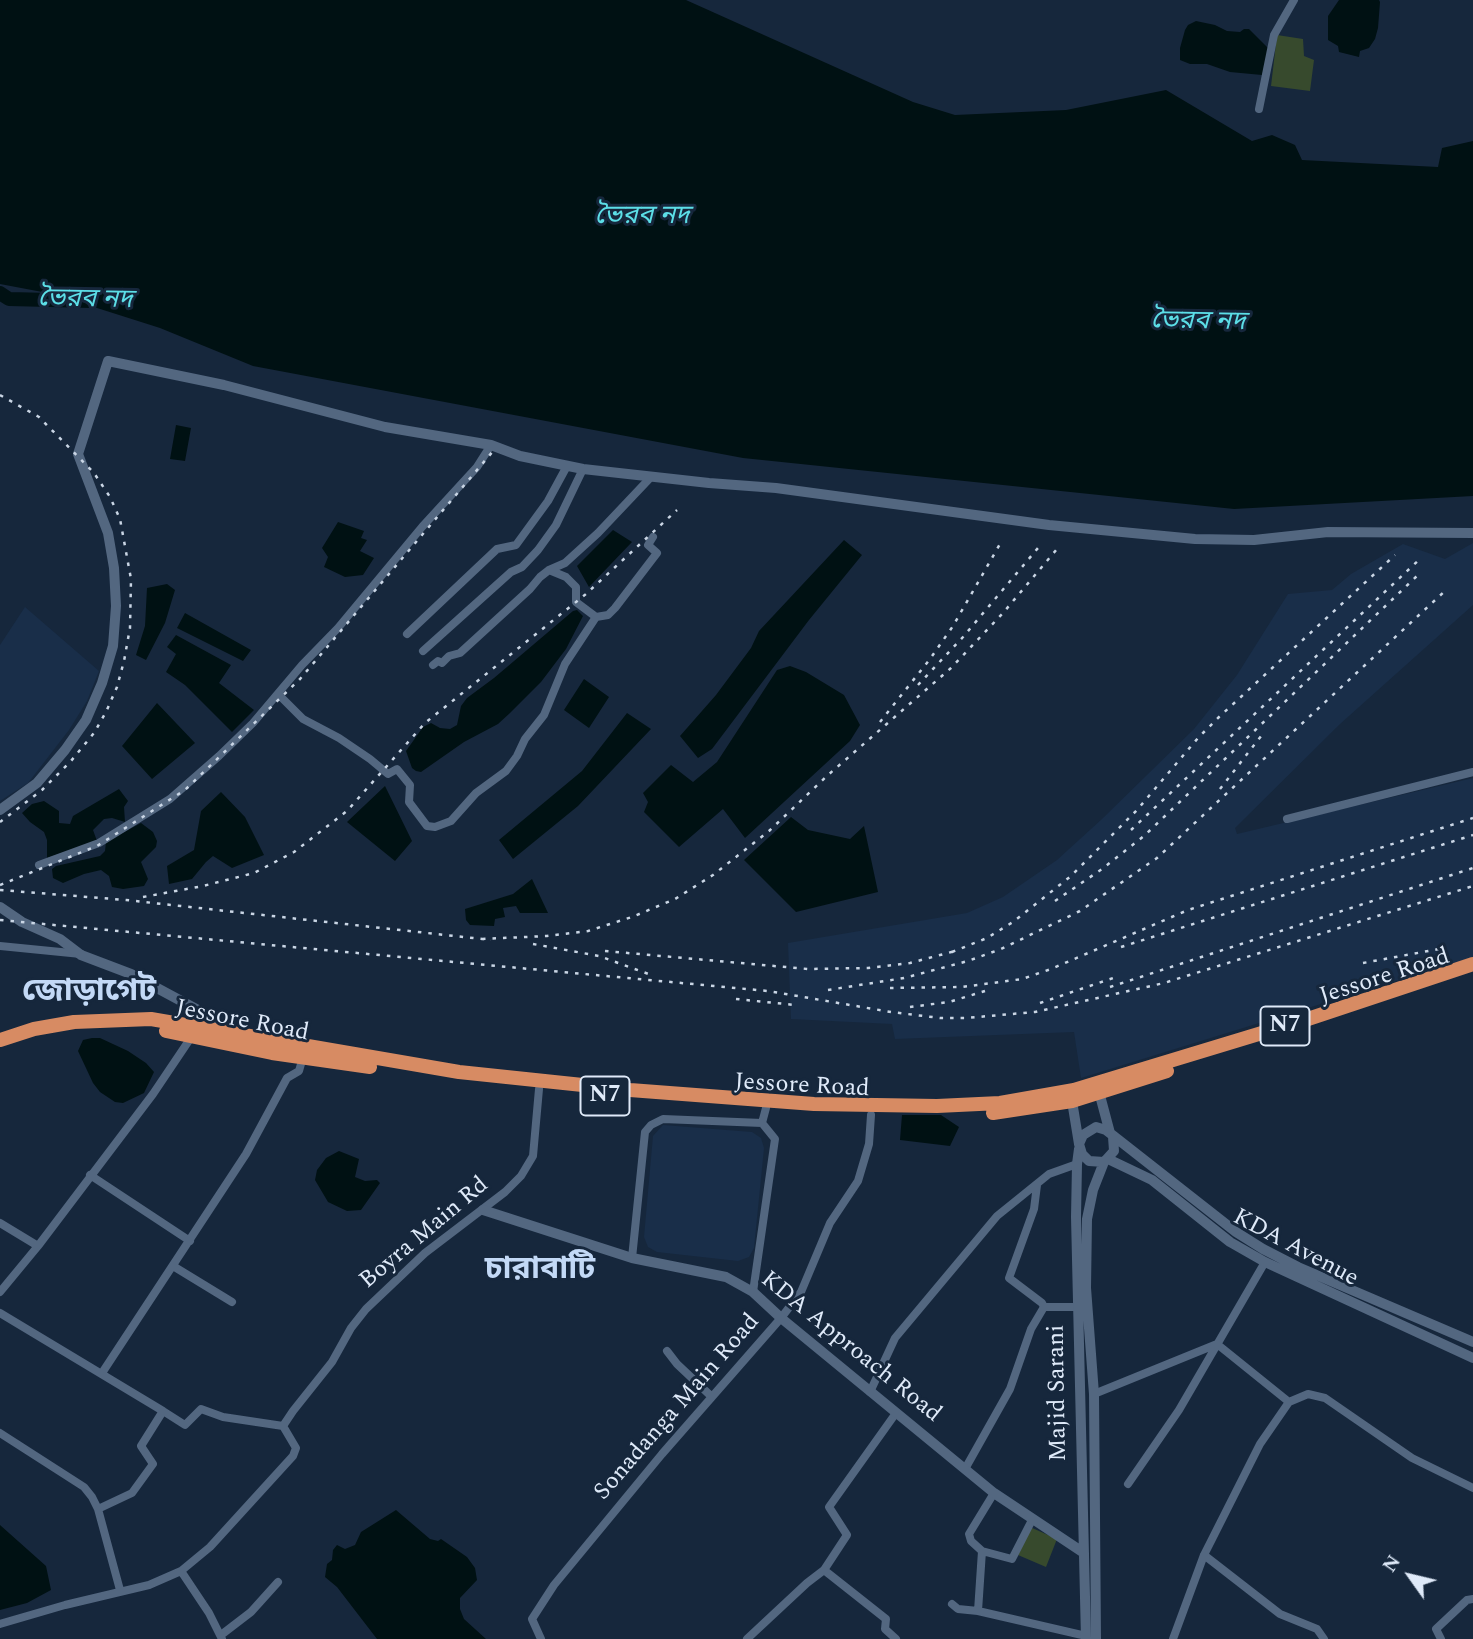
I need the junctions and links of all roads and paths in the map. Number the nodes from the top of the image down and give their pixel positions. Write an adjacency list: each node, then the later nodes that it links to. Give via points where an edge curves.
1 (1294, 0): 2 (street, via 1274,35)
2 (1259, 109)
3 (491, 445): 4 (street); 14 (street, via 477,467); 16 (street, via 385,426 224,384 108,361 78,454 108,533 116,606 113,646 86,720 65,751 37,783)
4 (568, 466): 5 (street); 11 (street, via 516,545 497,550 483,561)
5 (583, 469): 6 (street); 12 (street, via 556,525 538,550)
6 (651, 477): 7 (street, via 1195,539 1254,540 1328,532); 9 (street, via 598,533 565,563)
7 (1473, 533)
8 (653, 537): 10 (street, via 648,545 657,553 615,608)
9 (549, 570): 10 (street, via 576,587 576,602); 13 (street, via 460,653)
10 (596, 617): 14 (street, via 565,664 544,715 506,771 476,793 451,821 435,827 427,826 417,815 409,802 410,785 397,769 388,774 339,738 303,719)
11 (407, 634)
12 (423, 651)
13 (433, 664)
14 (278, 694): 18 (street, via 245,731 170,799 99,843)
15 (1473, 772): 17 (street)
16 (0, 810)
17 (1287, 819)
18 (39, 865)
19 (0, 907): 21 (street)
20 (0, 946): 21 (street)
21 (81, 955): 26 (street, via 131,974)
22 (1473, 964): 30 (highway, N7)
23 (1473, 973): 30 (highway, Jessore Road / N7)
24 (114, 1019): 25 (highway, Jessore Road / N7); 26 (highway, Jessore Road / N7, via 151,1019); 27 (highway, Jessore Road / N7, via 34,1028)
25 (192, 1036): 28 (highway, Jessore Road / N7); 40 (street)
26 (247, 1037): 28 (street); 30 (highway, Jessore Road / N7, via 486,1075 814,1104 1000,1103)
27 (0, 1040)
28 (272, 1053): 29 (highway, Jessore Road / N7)
29 (303, 1058): 31 (highway, Jessore Road / N7); 44 (street)
30 (1098, 1088): 32 (highway, Jessore Road / N7); 36 (street)
31 (539, 1089): 33 (highway, Jessore Road / N7); 42 (street, Boyra Main Rd, via 533,1156 513,1184)
32 (1072, 1101): 34 (highway, Jessore Road / N7, via 1003,1113); 37 (street, Majid Sarani)
33 (765, 1108): 34 (highway, Jessore Road / N7); 35 (street)
34 (871, 1115): 55 (street, Sonadanga Main Road, via 858,1181 830,1223 801,1292)
35 (762, 1123): 46 (street, via 663,1119 651,1125 645,1132); 50 (street, via 775,1139)
36 (1112, 1135): 37 (street, via 1101,1128 1091,1129); 38 (street, via 1114,1151); 56 (street, via 1263,1249)
37 (1079, 1146): 38 (street, via 1089,1161); 39 (street, Majid Sarani)
38 (1106, 1160): 47 (street, KDA Avenue, via 1152,1180 1230,1242); 62 (street, Majid Sarani, via 1087,1219 1086,1288)
39 (1077, 1164): 41 (street, via 1049,1174); 53 (street, Majid Sarani)
40 (90, 1175): 44 (street); 45 (street)
41 (1038, 1184): 52 (street, via 1034,1209 1009,1278); 61 (street, via 997,1216 895,1338)
42 (482, 1210): 46 (street, KDA Approach Road); 67 (street, Boyra Main Rd, via 425,1253 366,1309)
43 (0, 1223): 45 (street)
44 (190, 1241): 48 (street)
45 (38, 1246): 49 (street)
46 (632, 1258): 50 (street, KDA Approach Road, via 726,1277)
47 (1265, 1262): 57 (street); 59 (street, KDA Avenue)
48 (173, 1266): 51 (street); 60 (street)
49 (0, 1292)
50 (752, 1292): 55 (street, KDA Approach Road)
51 (232, 1302)
52 (1044, 1307): 53 (street); 69 (street, via 1031,1329 1010,1389)
53 (1078, 1307): 76 (street, Majid Sarani)
54 (0, 1313): 60 (street)
55 (781, 1318): 61 (street, KDA Approach Road); 63 (street, Sonadanga Main Road)
56 (1473, 1342)
57 (1217, 1344): 62 (street); 64 (street); 70 (street)
58 (667, 1351): 63 (street)
59 (1473, 1358)
60 (102, 1373): 65 (street)
61 (870, 1392): 66 (street, KDA Approach Road)
62 (1094, 1394): 87 (street, Majid Sarani)
63 (712, 1396): 88 (street, Sonadanga Main Road, via 554,1584 532,1619)
64 (1289, 1402): 71 (street, via 1308,1394 1325,1398 1412,1458); 77 (street, via 1260,1444)
65 (163, 1411): 67 (street, via 185,1425 201,1409 223,1418); 73 (street, via 141,1446 153,1464 132,1493)
66 (896, 1413): 69 (street, KDA Approach Road); 78 (street, via 829,1507 847,1535)
67 (284, 1426): 79 (street, via 296,1448 293,1457 210,1547)
68 (0, 1433): 73 (street, via 84,1487)
69 (965, 1469): 72 (street, KDA Approach Road)
70 (1128, 1484)
71 (1473, 1488)
72 (994, 1493): 74 (street, KDA Approach Road); 75 (street, via 969,1534)
73 (98, 1509): 81 (street)
74 (1032, 1520): 75 (street, via 1012,1559); 76 (street, KDA Approach Road)
75 (982, 1551): 84 (street)
76 (1084, 1552): 87 (street, Majid Sarani)
77 (1204, 1555): 91 (street); 92 (street, via 1280,1614 1317,1629)
78 (824, 1570): 89 (street); 90 (street, via 886,1619 885,1629)
79 (181, 1571): 81 (street, via 149,1585); 86 (street)
80 (278, 1582): 86 (street)
81 (120, 1590): 85 (street)
82 (1473, 1599): 93 (street, via 1436,1629)
83 (953, 1604): 84 (street)
84 (978, 1612): 87 (street)
85 (0, 1624)
86 (222, 1637)
87 (1089, 1638)
88 (541, 1639)
89 (747, 1639)
90 (896, 1639)
91 (1173, 1639)
92 (1324, 1639)
93 (1441, 1639)

